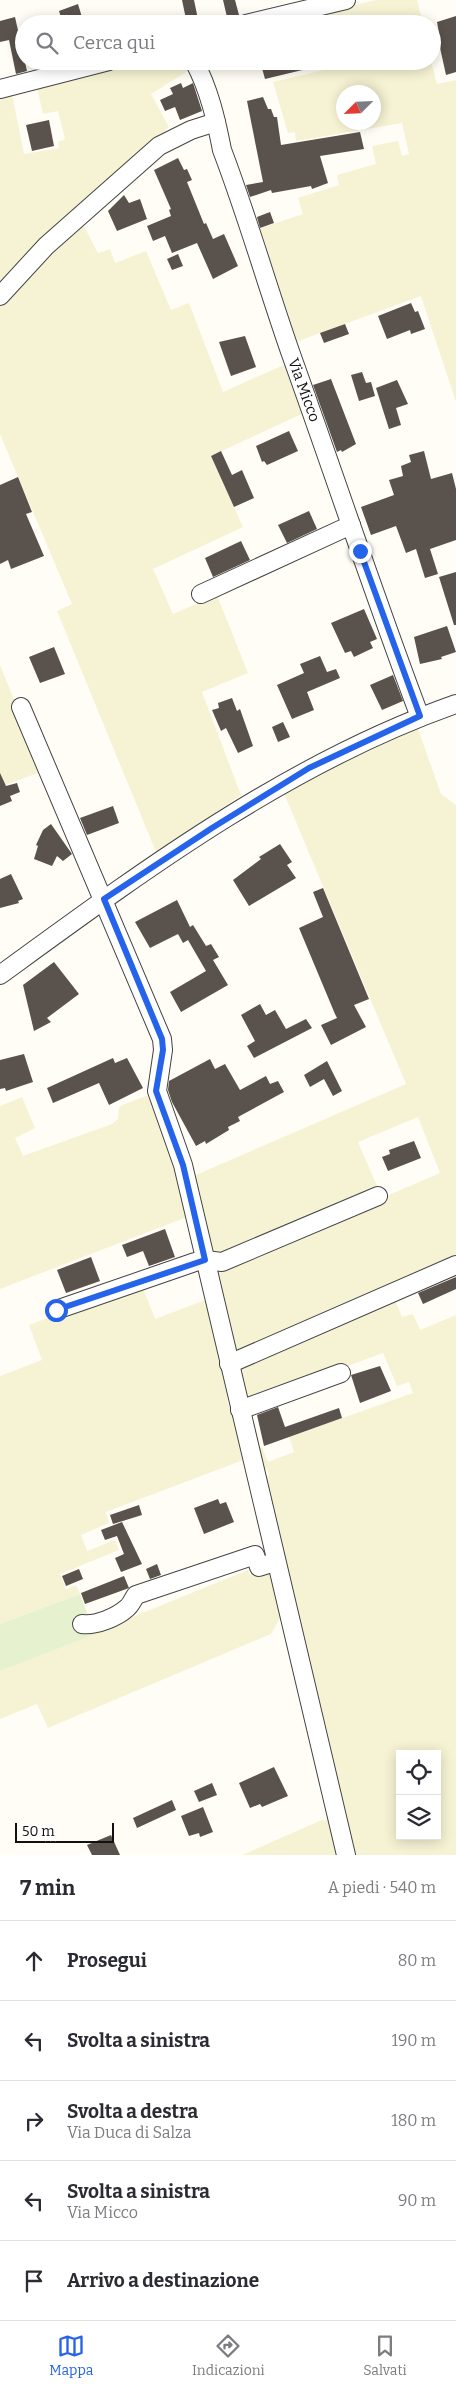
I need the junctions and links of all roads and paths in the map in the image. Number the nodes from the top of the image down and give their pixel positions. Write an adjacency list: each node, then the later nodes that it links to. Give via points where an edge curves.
1 (346, 0): 2 (street)
2 (284, 15)
3 (74, 70): 5 (street)
4 (199, 70): 6 (street, Via Micco)
5 (0, 89)
6 (216, 122): 7 (street, via 159,146 46,246); 8 (street, Via Micco, via 222,150)
7 (0, 296)
8 (351, 525): 9 (street); 12 (street, Via Micco)
9 (201, 594)
10 (456, 704): 12 (street)
11 (21, 708): 13 (street)
12 (420, 716): 13 (street, via 309,768)
13 (104, 899): 14 (street); 16 (street, via 162,1039 156,1091 183,1165)
14 (0, 976)
15 (378, 1196): 16 (street, via 222,1262)
16 (205, 1260): 18 (street); 19 (street)
17 (456, 1265): 19 (street)
18 (56, 1310)
19 (229, 1364): 21 (street)
20 (341, 1373): 21 (street)
21 (240, 1410): 22 (street)
22 (275, 1562): 23 (street, via 259,1567 255,1555 136,1595 129,1606 116,1615 96,1623); 24 (street)
23 (82, 1624)
24 (346, 1855)

